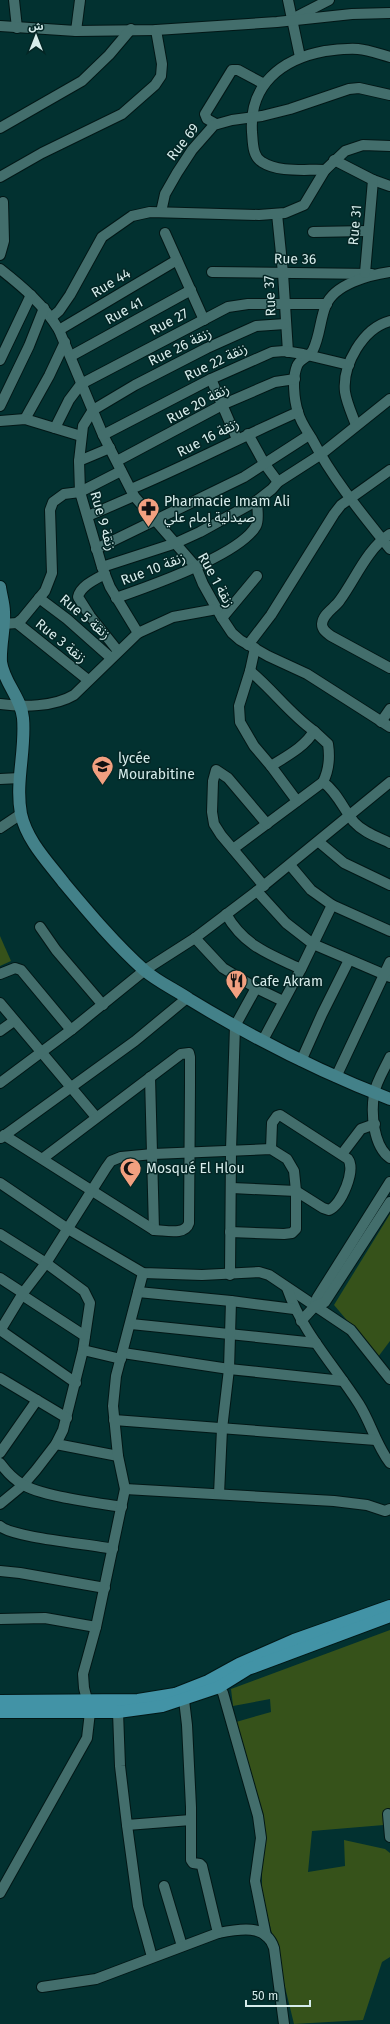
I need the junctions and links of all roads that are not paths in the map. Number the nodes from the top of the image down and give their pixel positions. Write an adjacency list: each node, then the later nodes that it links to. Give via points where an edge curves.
1 (14, 0): 8 (street)
2 (80, 0): 11 (street)
3 (288, 0): 6 (street)
4 (329, 0): 6 (street)
5 (390, 13): 6 (street)
6 (292, 19): 10 (street); 12 (street)
7 (0, 26): 8 (street)
8 (17, 28): 11 (street)
9 (131, 29): 10 (street); 11 (street); 18 (street, via 101,64 82,81)
10 (156, 30): 22 (street, via 162,64 161,76 155,85 122,114 42,153)
11 (76, 31)
12 (300, 56): 13 (street, via 331,50 357,49); 14 (street, via 278,70)
13 (390, 57)
14 (264, 84): 16 (street, via 256,99); 17 (street, via 232,70 205,114 207,119)
15 (390, 95): 16 (street, Rue 69, via 359,88 349,89 290,109)
16 (251, 118): 17 (street, Rue 69); 21 (street, via 254,150 262,162 280,168)
17 (216, 124): 26 (street, Rue 69, via 199,141 176,173 167,190)
18 (0, 128)
19 (390, 146): 20 (street, via 356,146 344,151)
20 (334, 160): 21 (street); 23 (street)
21 (325, 170): 27 (street, via 304,205)
22 (0, 177)
23 (373, 180): 24 (street); 28 (street, Rue 31)
24 (390, 186)
25 (3, 202): 31 (street, via 4,241)
26 (161, 212): 27 (street); 45 (street, via 135,214 105,234 98,242 63,306)
27 (277, 214): 36 (street, Rue 37)
28 (368, 231): 29 (street); 37 (street, Rue 31)
29 (313, 232)
30 (165, 233): 32 (street)
31 (0, 255)
32 (177, 260): 40 (street); 49 (street, Rue 44)
33 (0, 270): 39 (street); 41 (street, Rue 1 زنقة)
34 (212, 272): 36 (street, Rue 36)
35 (390, 272): 38 (street)
36 (283, 273): 37 (street, Rue 36); 42 (street, Rue 37)
37 (365, 273): 38 (street, Rue 36)
38 (378, 274): 43 (street, via 347,285)
39 (0, 281)
40 (191, 290): 46 (street); 52 (street, Rue 41)
41 (31, 295): 44 (street, Rue 1 زنقة); 54 (street)
42 (284, 304): 43 (street, Rue 27); 46 (street, Rue 27, via 232,305); 48 (street, Rue 37)
43 (327, 304): 53 (street, via 318,338)
44 (44, 308): 45 (street, Rue 1 زنقة); 61 (street)
45 (52, 318): 49 (street, Rue 1 زنقة)
46 (204, 320): 58 (street, Rue 27)
47 (390, 321): 55 (street, via 377,327 366,338)
48 (286, 324): 51 (street, Rue 37); 62 (street, Rue 26 زنقة, via 256,326 206,348)
49 (59, 330): 50 (street, Rue 1 زنقة)
50 (65, 342): 52 (street, Rue 1 زنقة); 64 (street)
51 (288, 352): 53 (street, Rue 22 زنقة); 56 (street, Rue 22 زنقة, via 270,353)
52 (71, 356): 58 (street, Rue 1 زنقة)
53 (310, 356): 55 (street, Rue 22 زنقة); 57 (street, via 297,365)
54 (0, 360)
55 (349, 365): 66 (street, via 345,393)
56 (211, 379): 60 (street); 69 (street, Rue 22 زنقة)
57 (295, 379): 60 (street, Rue 20 زنقة, via 275,382); 63 (street)
58 (81, 384): 62 (street, Rue 1 زنقة); 67 (street, Rue 27, via 69,400)
59 (390, 399): 66 (street)
60 (224, 404): 72 (street); 77 (street, Rue 20 زنقة)
61 (0, 406)
62 (93, 410): 69 (street, Rue 1 زنقة); 71 (street, Rue 9 زنقة, via 83,426)
63 (298, 412): 68 (street, Rue 16 زنقة); 70 (street)
64 (25, 419): 65 (street); 67 (street)
65 (0, 420)
66 (356, 425): 74 (street)
67 (55, 428): 71 (street)
68 (248, 434): 72 (street, Rue 16 زنقة); 76 (street)
69 (103, 435): 73 (street, Rue 1 زنقة)
70 (309, 435): 74 (street); 76 (street)
71 (81, 436): 75 (street, Rue 9 زنقة)
72 (237, 439): 81 (street, Rue 16 زنقة)
73 (110, 448): 75 (street); 77 (street, Rue 1 زنقة)
74 (320, 455): 79 (street); 82 (street)
75 (79, 461): 80 (street, Rue 9 زنقة)
76 (264, 463): 79 (street); 85 (street, via 244,477)
77 (119, 466): 80 (street, Rue 20 زنقة); 81 (street, Rue 1 زنقة)
78 (390, 470): 82 (street)
79 (278, 482): 83 (street)
80 (80, 492): 84 (street, Rue 9 زنقة); 94 (street, Rue 20 زنقة, via 64,494 53,502 50,510 52,573 45,591)
81 (132, 492): 84 (street, Rue 16 زنقة); 85 (street, Rue 1 زنقة)
82 (350, 499): 86 (street); 102 (street, via 334,514)
83 (258, 500): 87 (street); 90 (street, Rue 10 زنقة, via 258,521 250,534)
84 (88, 516): 88 (street, Rue 9 زنقة)
85 (154, 521): 87 (street, Rue 1 زنقة); 88 (street)
86 (386, 536): 89 (street); 104 (street, via 356,573 340,600 326,615 322,625 331,636)
87 (176, 543): 90 (street, Rue 1 زنقة); 91 (street)
88 (96, 549): 91 (street, Rue 9 زنقة)
89 (390, 549)
90 (196, 567): 95 (street, Rue 10 زنقة); 96 (street, Rue 1 زنقة)
91 (103, 571): 95 (street, Rue 9 زنقة); 103 (street, via 78,593 78,597)
92 (257, 576): 98 (street)
93 (0, 587): 97 (street)
94 (39, 598): 99 (street); 103 (street, Rue 5 زنقة)
95 (116, 598): 100 (street, Rue 9 زنقة)
96 (217, 608): 98 (street, Rue 1 زنقة); 100 (street, via 173,617)
97 (2, 616): 99 (street); 101 (street)
98 (222, 618): 102 (street, Rue 1 زنقة, via 232,633)
99 (17, 623): 106 (street, Rue 3 زنقة)
100 (138, 633): 103 (street)
101 (0, 644): 108 (street, via 3,670)
102 (251, 646): 105 (street); 110 (street, Rue 1 زنقة, via 308,674)
103 (115, 655): 106 (street)
104 (390, 668)
105 (250, 671): 111 (street, via 271,688 300,722); 112 (street, via 240,706 240,722 254,746)
106 (88, 680): 108 (street, via 67,699 53,703)
107 (0, 704): 108 (street)
108 (21, 705): 113 (street, via 24,727)
109 (390, 708): 110 (street)
110 (386, 725)
111 (314, 731): 112 (street, via 297,749); 115 (street, via 328,744 330,755)
112 (271, 766): 117 (street)
113 (20, 778): 114 (street); 118 (street)
114 (0, 779)
115 (323, 782): 117 (street); 119 (street)
116 (390, 782): 119 (street)
117 (296, 801): 120 (street)
118 (22, 814): 121 (street); 136 (street, via 27,830 44,859 85,908)
119 (349, 814): 122 (street, via 355,824 363,830); 123 (street)
120 (267, 824): 124 (street); 124 (street, via 228,778 217,770 213,781 213,818 216,829)
121 (0, 828)
122 (389, 841)
123 (319, 842): 125 (street); 126 (street, via 344,863)
124 (233, 849): 127 (street)
125 (290, 865): 127 (street); 128 (street, via 311,890)
126 (390, 885)
127 (261, 888): 129 (street); 133 (street, via 286,923)
128 (332, 905): 131 (street); 133 (street)
129 (226, 914): 132 (street); 137 (street, via 241,935 254,947)
130 (40, 927): 144 (street, via 56,950)
131 (390, 931)
132 (196, 938): 136 (street); 140 (street, via 223,968)
133 (313, 944): 134 (street); 137 (street)
134 (349, 960): 139 (street); 152 (street)
135 (390, 962): 139 (street)
136 (145, 970): 141 (street); 144 (street)
137 (301, 970): 142 (street)
138 (0, 974): 147 (street, via 15,968 21,970)
139 (387, 975): 154 (street)
140 (256, 988): 142 (street); 146 (street)
141 (188, 998): 146 (street); 156 (street, via 135,1041)
142 (283, 1001): 149 (street)
143 (0, 1003): 145 (street)
144 (103, 1005): 147 (street)
145 (14, 1021): 148 (street); 150 (street)
146 (235, 1026): 149 (street); 163 (street)
147 (71, 1030): 150 (street)
148 (0, 1031)
149 (263, 1040): 152 (street)
150 (41, 1053): 155 (street); 156 (street)
151 (390, 1057): 157 (street)
152 (301, 1061): 154 (street)
153 (150, 1077): 159 (street); 164 (street, via 183,1052 189,1054); 165 (street)
154 (336, 1077): 157 (street)
155 (0, 1083)
156 (71, 1087): 159 (street); 161 (street)
157 (374, 1093): 158 (street); 160 (street)
158 (390, 1099)
159 (96, 1117): 168 (street)
160 (375, 1124): 166 (street, via 361,1129); 167 (street, via 381,1148)
161 (2, 1137): 168 (street)
162 (270, 1149): 163 (street); 166 (street, via 272,1123 280,1115); 173 (street, via 287,1159 294,1172)
163 (231, 1150): 164 (street); 171 (street)
164 (190, 1153): 165 (street); 176 (street, via 188,1227 183,1230)
165 (153, 1154): 172 (street, via 121,1157 111,1161); 176 (street)
166 (342, 1154): 173 (street, via 350,1162 351,1171 341,1197 332,1208 323,1208)
167 (390, 1158)
168 (42, 1159): 172 (street)
169 (390, 1182): 187 (street, via 317,1298)
170 (0, 1183): 175 (street)
171 (232, 1188): 173 (street); 177 (street)
172 (91, 1191): 175 (street); 176 (street)
173 (296, 1191): 177 (street, via 297,1226 292,1233)
174 (390, 1202): 187 (street, via 325,1302)
175 (68, 1229): 179 (street); 180 (street)
176 (154, 1230)
177 (230, 1232): 181 (street)
178 (0, 1234): 179 (street)
179 (46, 1263): 185 (street); 193 (street, via 88,1296 90,1316)
180 (143, 1274): 181 (street); 184 (street)
181 (230, 1275): 183 (street, via 259,1272 269,1275)
182 (0, 1278): 185 (street)
183 (286, 1288): 187 (street); 188 (street)
184 (138, 1292): 186 (street); 190 (street)
185 (22, 1294): 191 (street); 193 (street)
186 (231, 1300): 188 (street); 192 (street)
187 (315, 1306): 189 (street); 197 (street, via 350,1330)
188 (294, 1309): 189 (street)
189 (301, 1321): 194 (street)
190 (131, 1324): 192 (street); 196 (street)
191 (0, 1331): 202 (street)
192 (230, 1334): 194 (street); 198 (street)
193 (85, 1336): 195 (street)
194 (316, 1343): 201 (street)
195 (83, 1350): 196 (street); 202 (street)
196 (122, 1356): 198 (street); 205 (street, via 114,1393)
197 (386, 1367): 199 (street)
198 (229, 1369): 201 (street); 206 (street)
199 (390, 1379)
200 (0, 1380): 203 (street)
201 (343, 1381): 207 (street, via 367,1417)
202 (76, 1383): 204 (street)
203 (37, 1400): 204 (street); 209 (street)
204 (67, 1418): 208 (street)
205 (114, 1420): 206 (street); 210 (street)
206 (222, 1429): 207 (street); 216 (street)
207 (376, 1440): 212 (street)
208 (56, 1444): 210 (street); 214 (street)
209 (0, 1453)
210 (118, 1456): 215 (street)
211 (0, 1463): 213 (street)
212 (390, 1463)
213 (3, 1472): 214 (street)
214 (23, 1485): 217 (street); 218 (street, via 38,1491)
215 (125, 1489): 216 (street); 218 (street)
216 (219, 1494): 219 (street, via 334,1501 367,1505 385,1511)
217 (0, 1504)
218 (122, 1506): 221 (street)
219 (390, 1509)
220 (0, 1526): 221 (street, via 26,1536)
221 (113, 1549): 223 (street)
222 (0, 1571): 223 (street)
223 (105, 1588): 227 (street)
224 (390, 1606): 231 (main road, via 294,1640 239,1664 208,1682 175,1694)
225 (390, 1616): 228 (main road, via 248,1669)
226 (0, 1619): 227 (street, via 45,1618)
227 (96, 1627): 231 (street, via 84,1674)
228 (219, 1687): 229 (main road); 241 (street, via 223,1693 258,1816 261,1838 255,1882)
229 (184, 1700): 233 (main road); 235 (street)
230 (0, 1701): 231 (main road)
231 (88, 1706): 232 (main road); 233 (main road); 239 (street, via 89,1726 86,1738)
232 (0, 1712)
233 (118, 1712): 236 (street, via 120,1766)
234 (388, 1814): 237 (street)
235 (191, 1820): 236 (street); 240 (street, via 191,1860 192,1863 202,1866)
236 (127, 1825): 243 (street, via 138,1906)
237 (390, 1837)
238 (164, 1886): 242 (street)
239 (0, 1894)
240 (218, 1933): 241 (street, via 246,1928); 242 (street)
241 (266, 1936): 245 (street, via 274,1948)
242 (182, 1946): 243 (street)
243 (152, 1956): 244 (street, via 96,1979)
244 (42, 1987)
245 (284, 2024)

